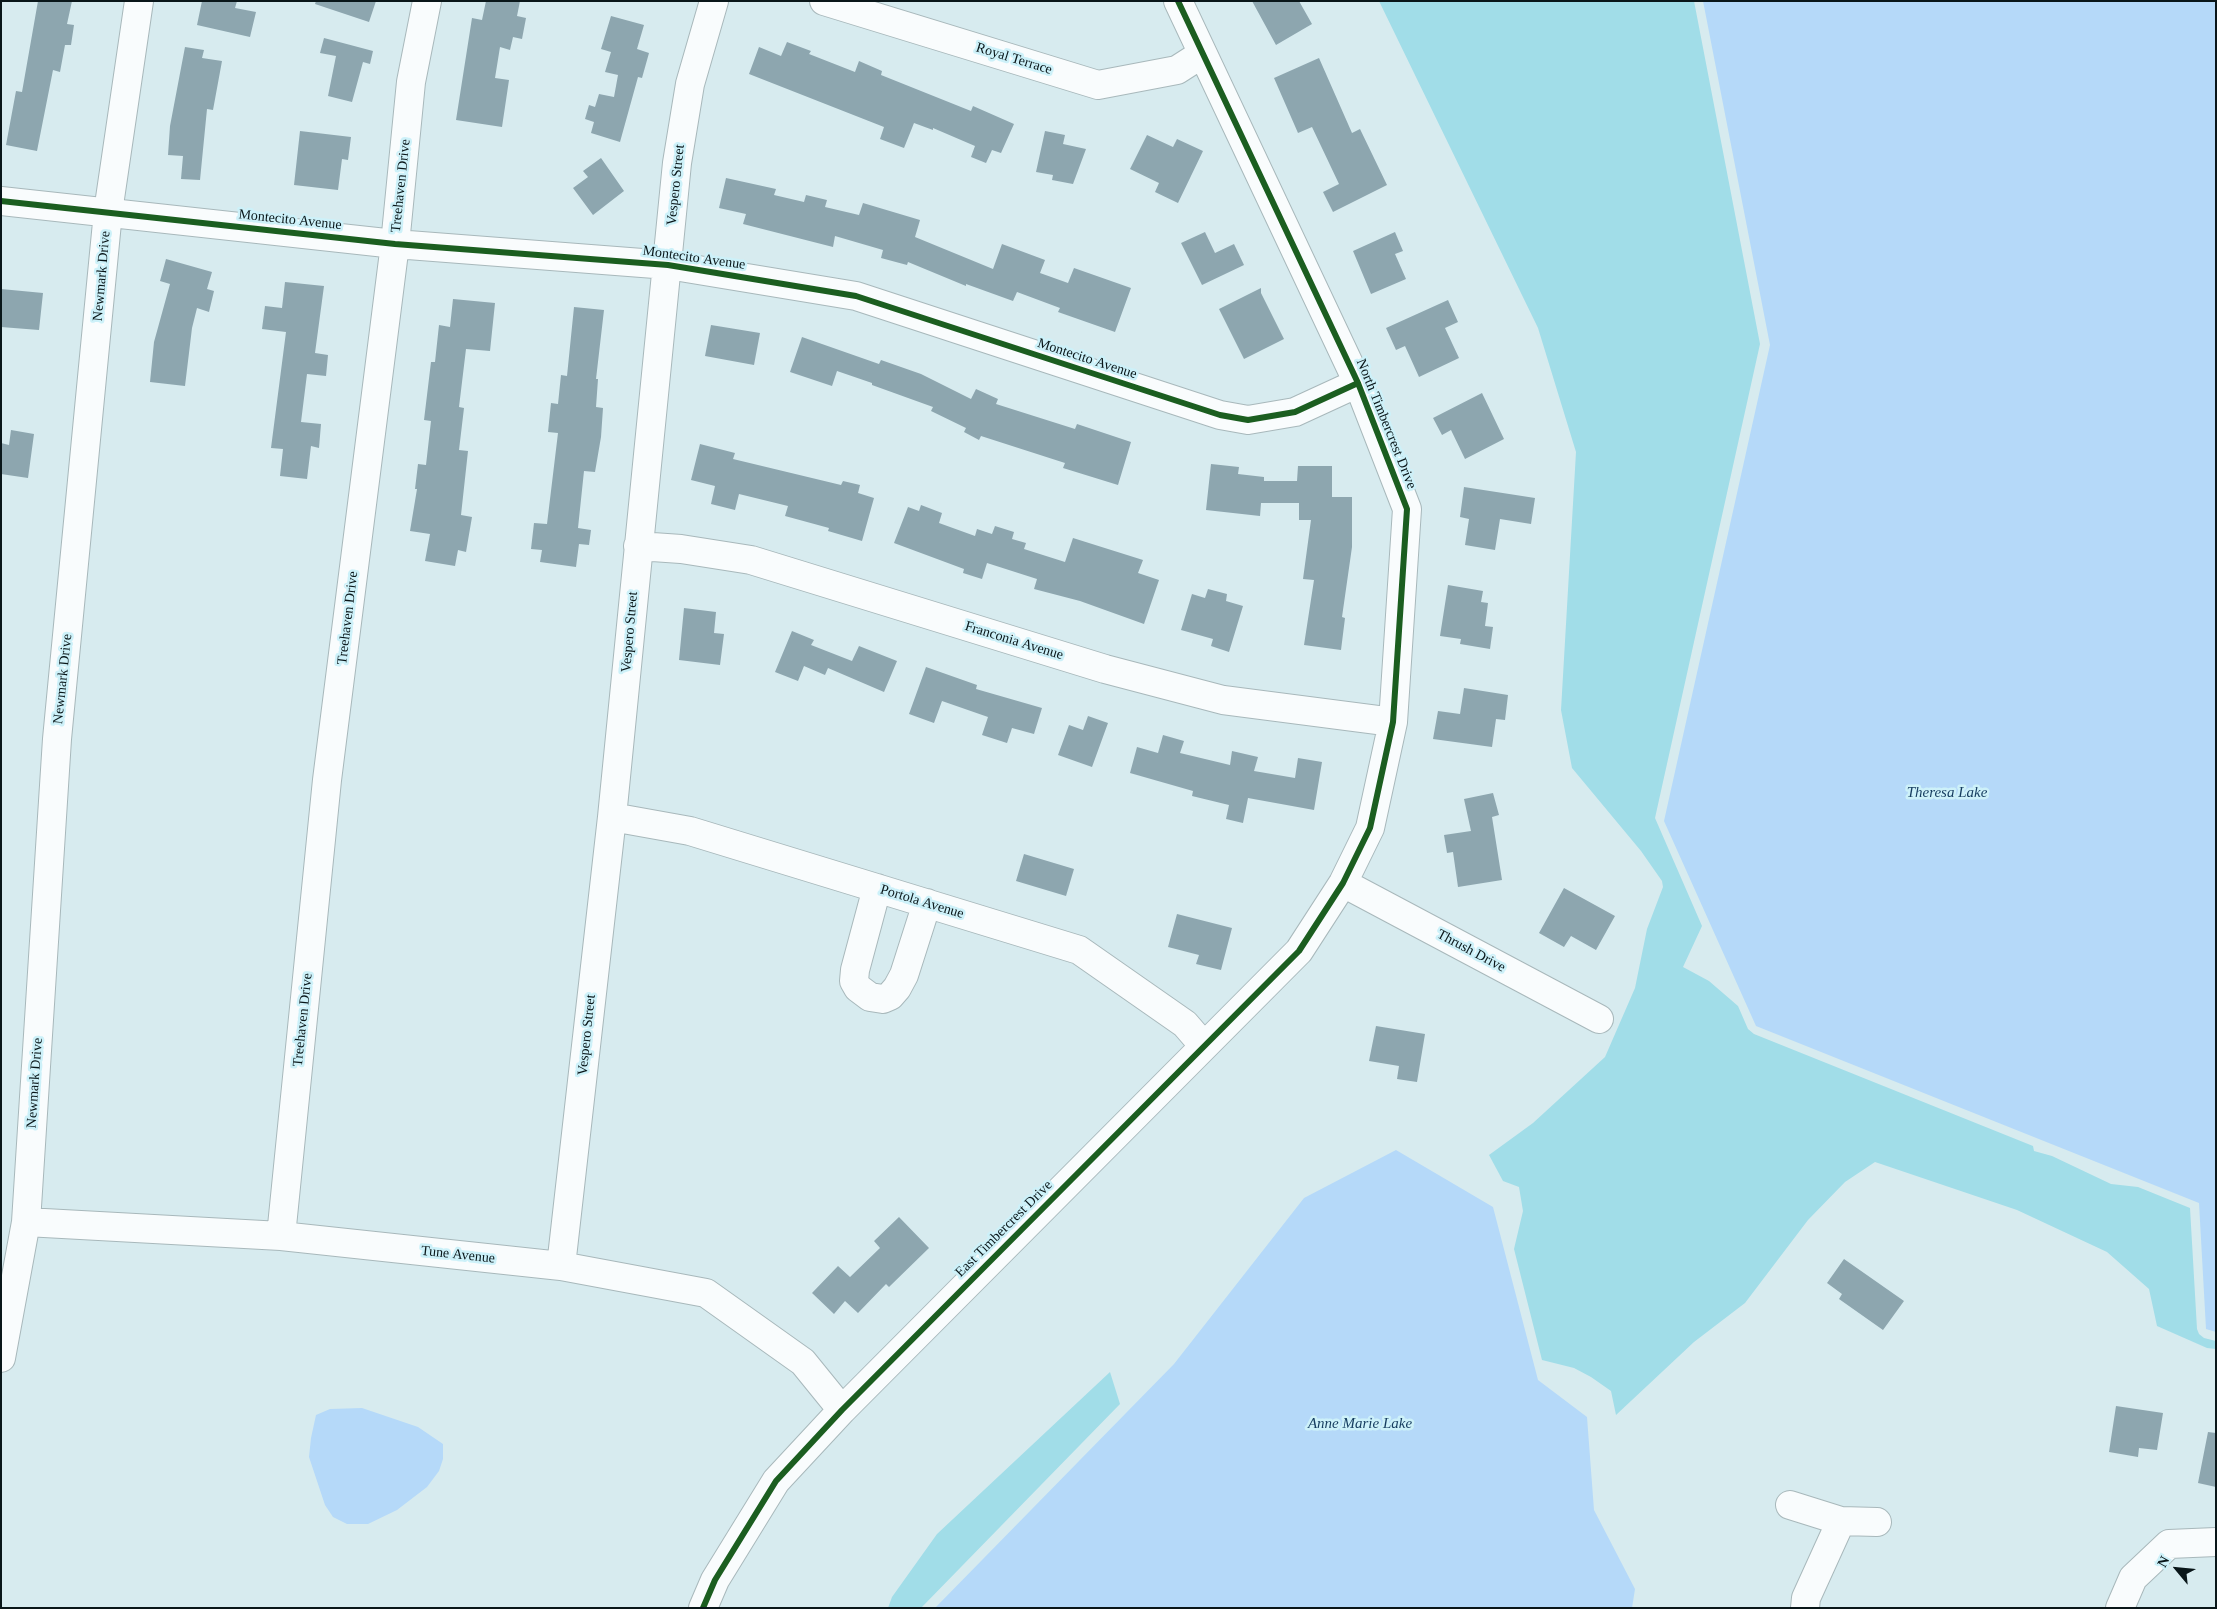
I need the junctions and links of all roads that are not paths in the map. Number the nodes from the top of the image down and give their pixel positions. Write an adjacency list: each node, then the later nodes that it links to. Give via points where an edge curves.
1 (139, 1): 8 (street, Newmark Drive)
2 (427, 1): 9 (street, Treehaven Drive, via 411,82)
3 (714, 1): 10 (street, Vespero Street, via 690,84 677,163)
4 (824, 1): 6 (street, Royal Terrace, via 1098,85 1177,70)
5 (1178, 1): 6 (street, North Timbercrest Drive)
6 (1202, 54): 11 (street, North Timbercrest Drive)
7 (1, 201): 8 (street, Montecito Avenue)
8 (108, 212): 9 (street, Montecito Avenue); 20 (street, Newmark Drive, via 58,739)
9 (395, 244): 10 (street, Montecito Avenue); 21 (street, Treehaven Drive, via 327,780)
10 (668, 265): 11 (street, Montecito Avenue, via 856,296 1203,410 1248,420 1295,412); 12 (street, Vespero Street)
11 (1358, 383): 13 (street, North Timbercrest Drive, via 1407,509)
12 (638, 546): 13 (street, Franconia Avenue, via 751,560 1214,698); 14 (street, Vespero Street)
13 (1393, 722): 15 (street, North Timbercrest Drive, via 1370,828)
14 (612, 817): 16 (street, Portola Avenue, via 690,831); 22 (street, Vespero Street)
15 (1343, 883): 18 (street, Thrush Drive); 19 (street, East Timbercrest Drive, via 1298,951)
16 (877, 888): 17 (street, Portola Avenue); 17 (street, via 854,981 870,998 883,999 897,988)
17 (927, 903): 19 (street, Portola Avenue, via 1079,950 1185,1024)
18 (1599, 1019)
19 (1204, 1046): 24 (street, East Timbercrest Drive)
20 (26, 1222): 21 (street, Tune Avenue); 23 (street, Newmark Drive)
21 (281, 1236): 22 (street, Tune Avenue)
22 (561, 1266): 24 (street, Tune Avenue, via 706,1293 804,1362)
23 (1, 1358)
24 (842, 1410): 29 (street, East Timbercrest Drive, via 776,1481 714,1580)
25 (1790, 1505): 26 (street)
26 (1841, 1521): 27 (street); 30 (street, via 1806,1598)
27 (1877, 1522)
28 (2216, 1542): 31 (street, via 2168,1544 2134,1578)
29 (703, 1608)
30 (1805, 1608)
31 (2120, 1608)

